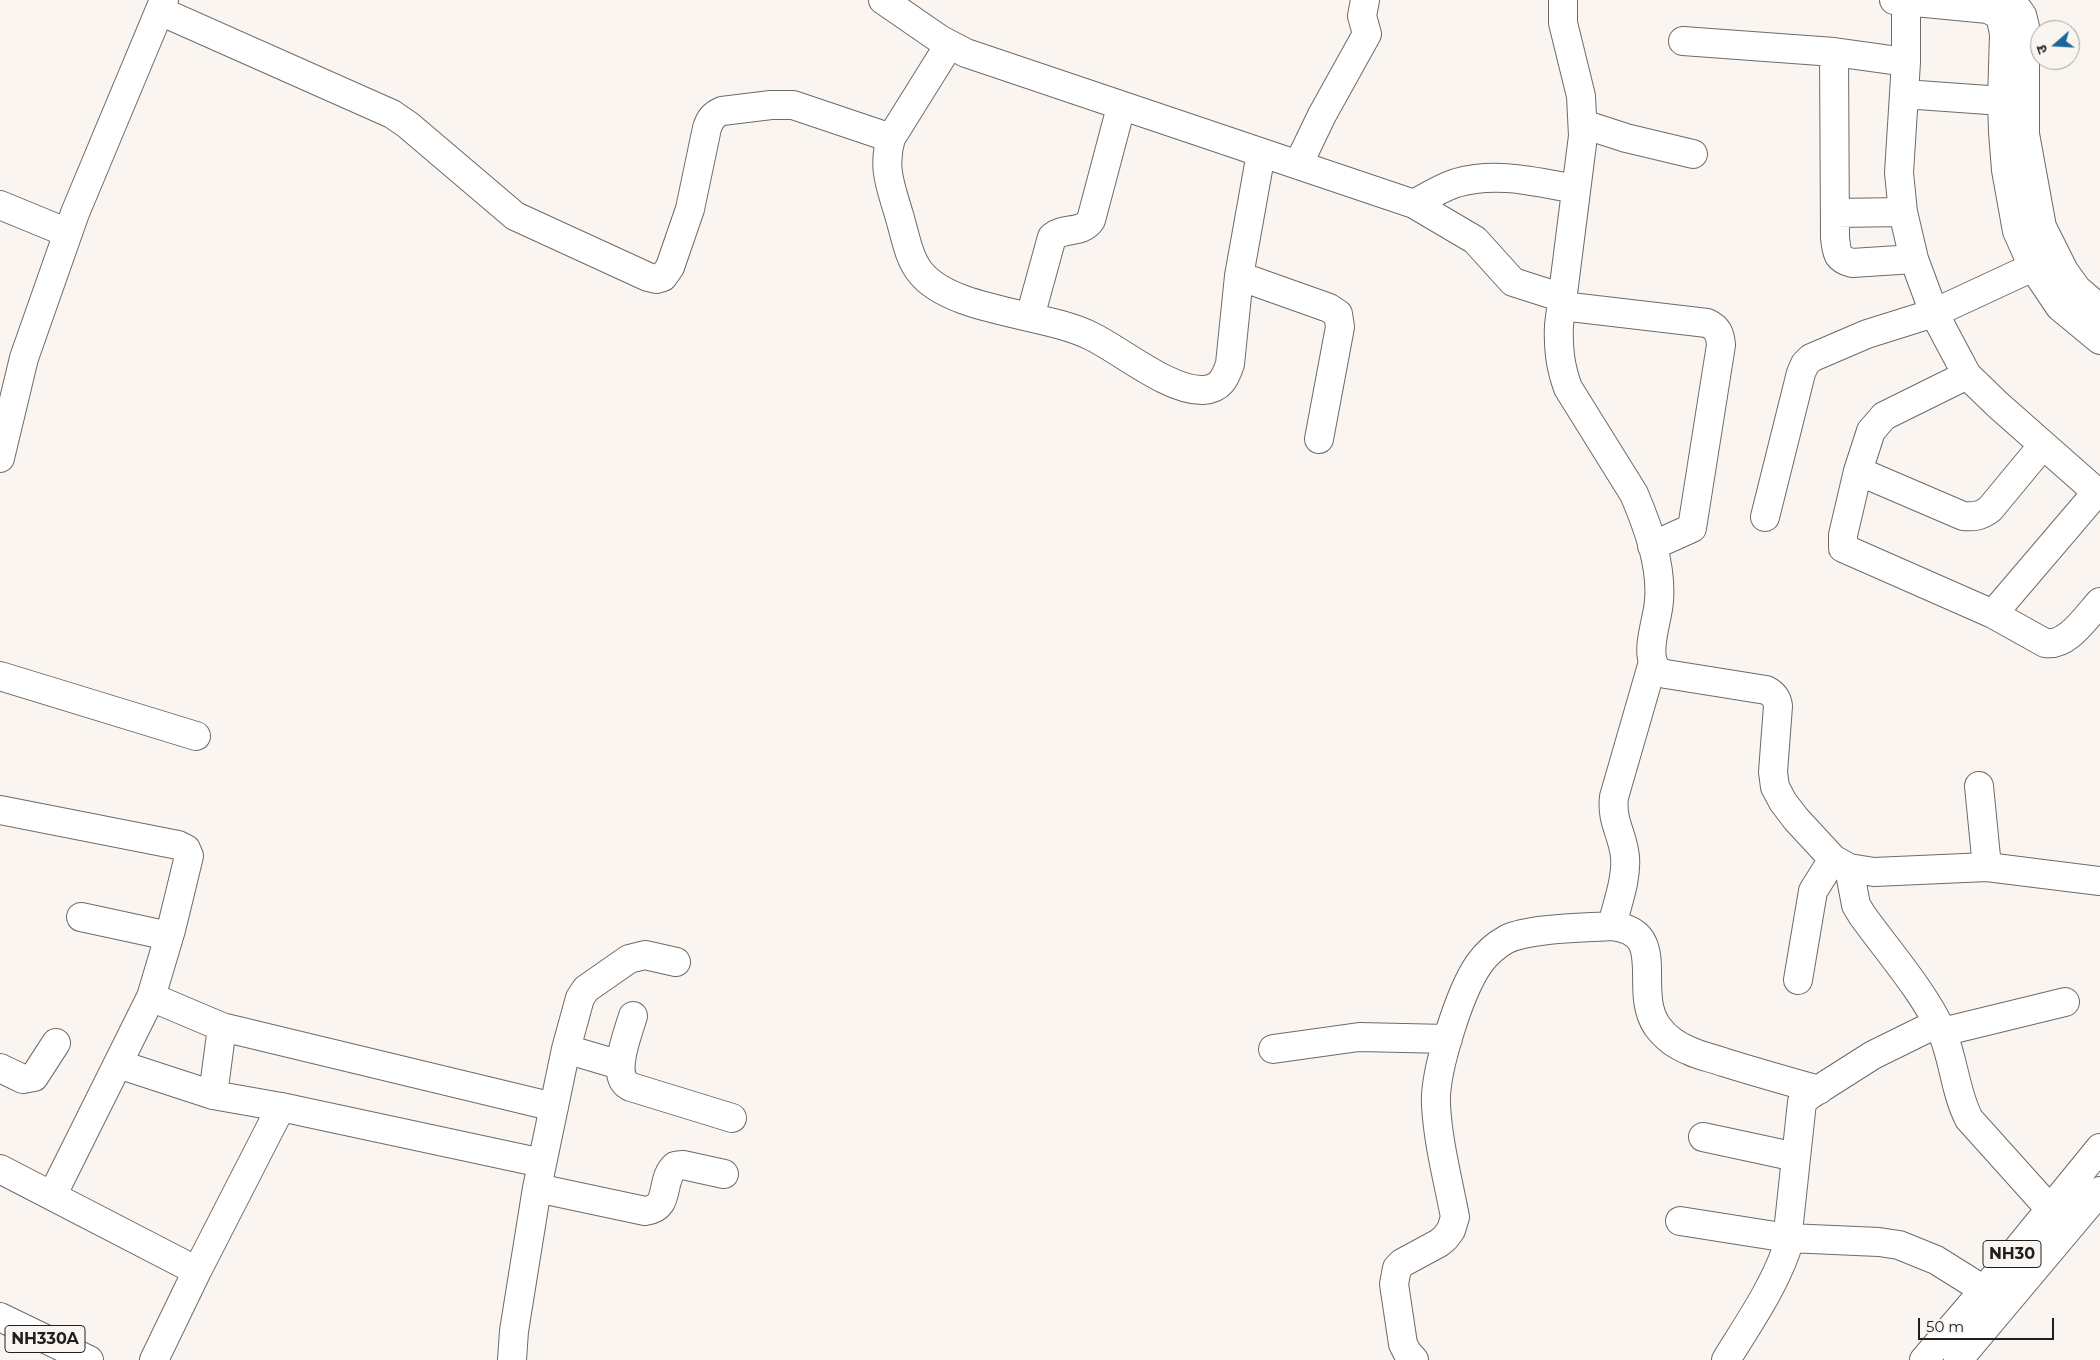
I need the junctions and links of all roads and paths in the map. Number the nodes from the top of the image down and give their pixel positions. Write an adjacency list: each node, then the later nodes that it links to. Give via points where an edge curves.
1 (883, 0): 8 (main road)
2 (1364, 0): 18 (main road, via 1362,16 1368,34)
3 (1563, 0): 14 (main road, via 1564,23 1581,96)
4 (1902, 0): 5 (main road); 10 (main road)
5 (2002, 3): 12 (main road, via 1997,14 2004,34); 29 (main road, via 2022,15 2025,27 2025,134 2042,227 2064,271 2077,289)
6 (162, 6): 15 (main road, via 392,114 515,216 656,279 663,277 670,267 690,209 707,128 716,114 771,105 793,105); 24 (main road)
7 (1683, 41): 9 (main road)
8 (949, 45): 13 (main road); 15 (main road)
9 (1834, 52): 10 (main road); 23 (main road)
10 (1906, 62): 11 (main road)
11 (1904, 94): 12 (main road); 22 (main road, via 1899,173)
12 (2002, 101): 26 (main road, via 2006,170 2017,231)
13 (1121, 106): 16 (main road); 31 (main road, via 1090,220 1083,227 1052,237)
14 (1583, 124): 17 (main road); 19 (main road)
15 (891, 138): 31 (main road, via 886,154 889,183 912,259 919,271 940,290 994,309)
16 (1261, 153): 18 (main road); 27 (main road)
17 (1694, 154)
18 (1298, 165): 20 (main road)
19 (1576, 189): 20 (main road, via 1491,178 1457,183); 28 (main road)
20 (1414, 204): 28 (main road, via 1469,236 1513,282)
21 (0, 205): 24 (main road)
22 (1903, 212): 23 (main road); 25 (main road)
23 (1835, 213): 25 (main road, via 1836,248 1843,261)
24 (68, 233): 34 (main road)
25 (1914, 259): 30 (main road)
26 (2033, 267): 30 (main road); 32 (main road, via 2060,307)
27 (1239, 276): 31 (main road, via 1230,364 1224,380 1211,389 1192,389 1164,379 1092,336); 35 (main road, via 1338,314 1340,327)
28 (1562, 302): 41 (main road, via 1558,350 1568,388 1634,494); 41 (main road, via 1707,323 1719,333 1721,345 1692,528)
29 (2100, 309)
30 (1934, 313): 33 (main road); 40 (main road, via 1867,334 1820,353 1805,364)
31 (1030, 317)
32 (2100, 340)
33 (1967, 375): 36 (main road); 38 (main road, via 1877,422)
34 (5, 412): 37 (main road)
35 (1319, 439)
36 (2044, 445): 38 (main road, via 1990,509 1974,517 1963,516); 39 (main road)
37 (0, 458)
38 (1858, 471): 43 (main road, via 1843,548)
39 (2098, 493): 43 (main road)
40 (1765, 518)
41 (1652, 546): 44 (main road, via 1659,583)
42 (2100, 602): 43 (main road, via 2066,638 2052,645)
43 (1993, 614)
44 (1653, 662): 49 (main road, via 1660,672 1666,674 1773,693 1778,706 1773,772 1775,787 1796,819); 53 (main road, via 1614,797 1614,818 1624,847 1626,868)
45 (0, 676): 46 (main road)
46 (196, 736)
47 (1979, 786): 50 (main road)
48 (0, 810): 54 (main road, via 184,847 188,852 188,862)
49 (1841, 863): 50 (main road, via 1874,872); 56 (main road, via 1814,891); 61 (main road, via 1862,915 1928,1004)
50 (1987, 867): 51 (main road)
51 (2100, 881)
52 (81, 917): 54 (main road)
53 (1612, 926): 62 (main road, via 1527,933 1499,944 1478,965 1468,982); 69 (main road, via 1632,930 1643,943 1649,1008 1667,1038 1690,1052)
54 (169, 936): 57 (main road)
55 (676, 962): 64 (main road, via 637,956 586,989 580,998)
56 (1798, 980)
57 (151, 997): 60 (main road); 66 (main road)
58 (2065, 1002): 61 (main road)
59 (633, 1016): 67 (main road)
60 (222, 1027): 70 (main road); 72 (main road)
61 (1940, 1027): 69 (main road, via 1873,1055); 82 (main road, via 1961,1104 1969,1120)
62 (1448, 1039): 65 (main road, via 1359,1037); 91 (main road, via 1437,1079 1436,1104 1454,1217 1445,1238 1402,1263 1395,1274 1403,1344)
63 (56, 1042): 68 (main road, via 34,1077 23,1079)
64 (566, 1049): 67 (main road); 72 (main road)
65 (1273, 1049)
66 (118, 1064): 70 (main road); 81 (main road)
67 (620, 1065): 73 (main road, via 621,1079 626,1085)
68 (0, 1068)
69 (1819, 1090): 76 (main road, via 1802,1102)
70 (213, 1095): 71 (main road)
71 (281, 1107): 79 (main road); 85 (main road)
72 (554, 1107): 79 (main road)
73 (732, 1118)
74 (1703, 1136): 76 (main road)
75 (2100, 1148): 82 (main road, NH30)
76 (1796, 1157): 84 (main road)
77 (0, 1169): 81 (main road)
78 (724, 1174): 79 (main road, via 675,1166 668,1176 660,1205 645,1211)
79 (540, 1175): 90 (main road)
80 (2100, 1190): 94 (main road, NH30)
81 (52, 1196): 85 (main road)
82 (2049, 1208): 86 (main road, NH30)
83 (1680, 1221): 84 (main road)
84 (1788, 1238): 86 (main road, via 1899,1245 1936,1260); 92 (main road, via 1778,1273)
85 (197, 1271): 89 (main road)
86 (1984, 1290): 93 (main road, NH30)
87 (0, 1317): 88 (main road, NH330A)
88 (90, 1360)
89 (154, 1360)
90 (512, 1360)
91 (1414, 1360)
92 (1726, 1360)
93 (1924, 1360)
94 (1958, 1360)

